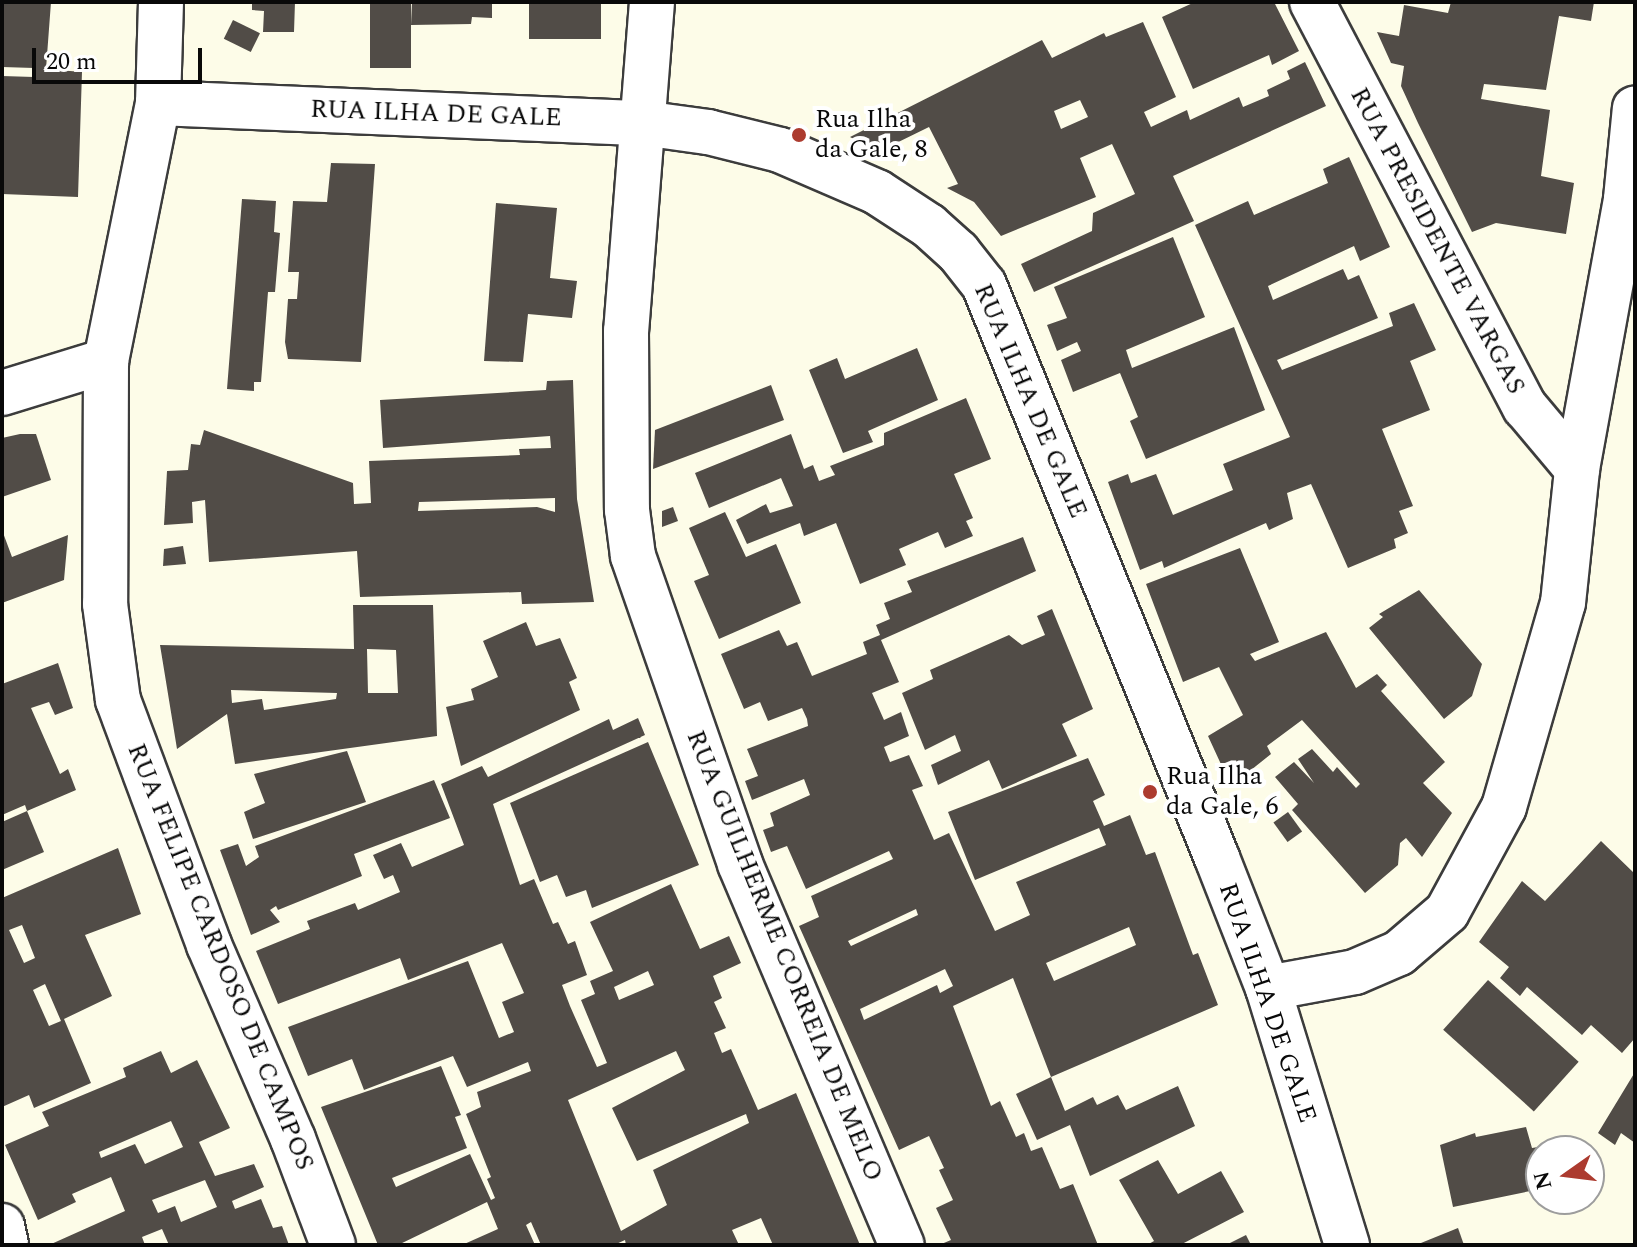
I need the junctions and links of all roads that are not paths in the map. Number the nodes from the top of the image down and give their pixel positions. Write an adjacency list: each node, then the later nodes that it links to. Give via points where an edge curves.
1 (161, 2): 4 (street, RUA FELIPE CARDOSO DE CAMPOS)
2 (652, 2): 6 (street, RUA GUILHERME CORREIA DE MELO)
3 (1312, 2): 10 (street, RUA PRESIDENTE VARGAS, via 1525,407)
4 (158, 103): 6 (street, RUA ILHA DE GALE); 8 (street, RUA FELIPE CARDOSO DE CAMPOS)
5 (1635, 108): 7 (street)
6 (642, 123): 11 (street, RUA ILHA DE GALE, via 780,150 877,192 929,226 984,285); 15 (street, RUA GUILHERME CORREIA DE MELO, via 626,331 627,510 633,556 740,864)
7 (1630, 200): 10 (street)
8 (106, 361): 9 (street); 14 (street, RUA FELIPE CARDOSO DE CAMPOS, via 105,604 118,700 209,945)
9 (2, 393)
10 (1577, 469): 11 (street, via 1563,603 1504,807 1447,912 1399,953 1355,972)
11 (1268, 988): 16 (street, RUA ILHA DE GALE)
12 (2, 1226): 13 (street)
13 (6, 1245)
14 (333, 1245)
15 (902, 1245)
16 (1347, 1245)

